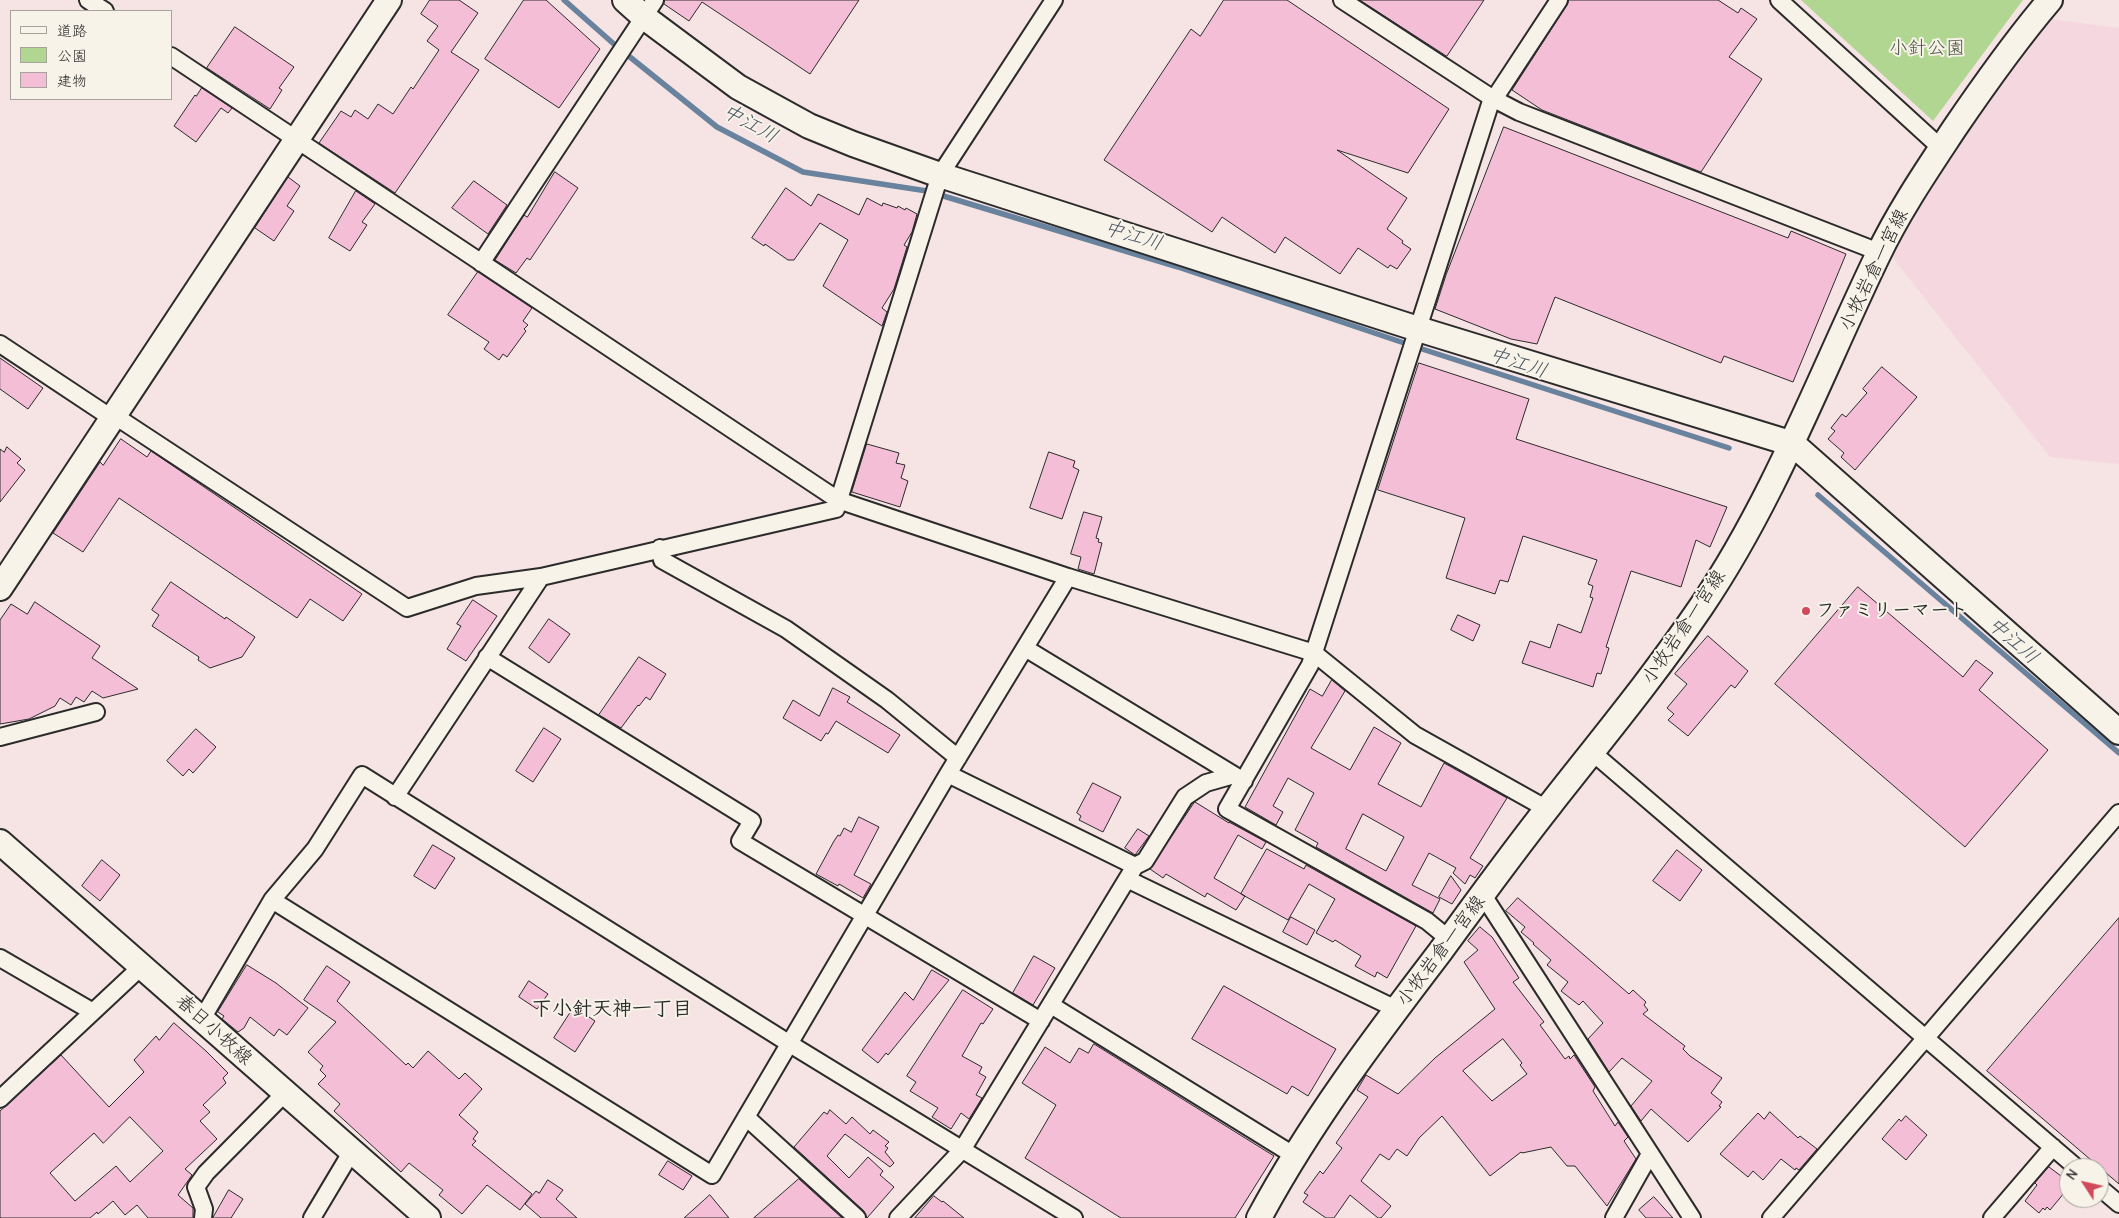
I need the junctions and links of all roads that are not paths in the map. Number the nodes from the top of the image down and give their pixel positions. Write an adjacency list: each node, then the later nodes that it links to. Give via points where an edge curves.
1 (88, 0): 9 (street)
2 (388, 0): 13 (street)
3 (625, 0): 10 (street)
4 (1054, 0): 15 (street)
5 (1342, 0): 12 (street)
6 (1559, 0): 12 (street)
7 (1779, 0): 14 (street)
8 (2050, 0): 14 (street, 小牧岩倉一宮線, via 1990,77)
9 (103, 10)
10 (644, 16): 15 (street, via 738,87 775,109); 17 (street)
11 (172, 57): 13 (street)
12 (1493, 99): 16 (street, via 1519,112); 18 (street)
13 (296, 141): 17 (street); 20 (street)
14 (1942, 148): 16 (street, 小牧岩倉一宮線)
15 (939, 178): 18 (street); 22 (street)
16 (1880, 252): 21 (street, 小牧岩倉一宮線)
17 (481, 263): 22 (street)
18 (1417, 331): 21 (street); 28 (street)
19 (0, 344): 20 (street)
20 (114, 417): 24 (street, via 407,608 476,586); 26 (street)
21 (1793, 444): 31 (street); 33 (street, 小牧岩倉一宮線, via 1702,606)
22 (838, 500): 23 (street, via 836,508); 25 (street)
23 (660, 548): 24 (street); 34 (street, via 662,560 786,630 887,700)
24 (541, 576): 29 (street)
25 (1068, 577): 27 (street); 28 (street)
26 (0, 588)
27 (1025, 648): 34 (street); 36 (street)
28 (1314, 653): 36 (street, via 1310,665); 38 (street, via 1415,735)
29 (487, 658): 37 (street); 44 (street, via 752,820 740,841)
30 (96, 712): 32 (street)
31 (2119, 732)
32 (0, 737)
33 (1592, 752): 38 (street, 小牧岩倉一宮線); 53 (street)
34 (958, 758): 35 (street)
35 (948, 774): 41 (street); 44 (street)
36 (1239, 778): 41 (street, via 1206,783 1185,797 1145,861); 45 (street, via 1227,809 1427,921)
37 (395, 797): 43 (street, via 362,775 315,849); 54 (street)
38 (1547, 809): 42 (street, 小牧岩倉一宮線)
39 (2119, 813): 53 (street)
40 (0, 842): 47 (street, 春日小牧線)
41 (1131, 873): 48 (street); 49 (street)
42 (1483, 895): 45 (street, 小牧岩倉一宮線); 61 (street)
43 (272, 900): 51 (street); 57 (street, via 712,1175)
44 (865, 916): 52 (street); 54 (street)
45 (1449, 939): 49 (street, 小牧岩倉一宮線)
46 (0, 958): 50 (street)
47 (142, 966): 50 (street); 51 (street, 春日小牧線)
48 (1051, 1005): 52 (street); 62 (street)
49 (1396, 1010): 62 (street, 小牧岩倉一宮線, via 1335,1093)
50 (93, 1012): 56 (street)
51 (202, 1019): 55 (street, 春日小牧線)
52 (1041, 1021): 59 (street)
53 (1927, 1038): 58 (street); 75 (street)
54 (790, 1044): 57 (street); 59 (street)
55 (285, 1093): 60 (street, 春日小牧線); 66 (street, via 196,1187 204,1209)
56 (0, 1099)
57 (746, 1117): 69 (street)
58 (2053, 1147): 63 (street); 76 (street)
59 (962, 1150): 70 (street); 71 (street)
60 (352, 1152): 67 (street); 68 (street, 春日小牧線)
61 (1650, 1154): 73 (street); 74 (street)
62 (1295, 1156): 72 (street, 小牧岩倉一宮線)
63 (2066, 1158)
64 (2109, 1196): 65 (street)
65 (2119, 1204)
66 (203, 1218)
67 (312, 1218)
68 (428, 1218)
69 (857, 1218)
70 (898, 1218)
71 (1074, 1218)
72 (1259, 1218)
73 (1614, 1218)
74 (1692, 1218)
75 (1771, 1218)
76 (1992, 1218)

